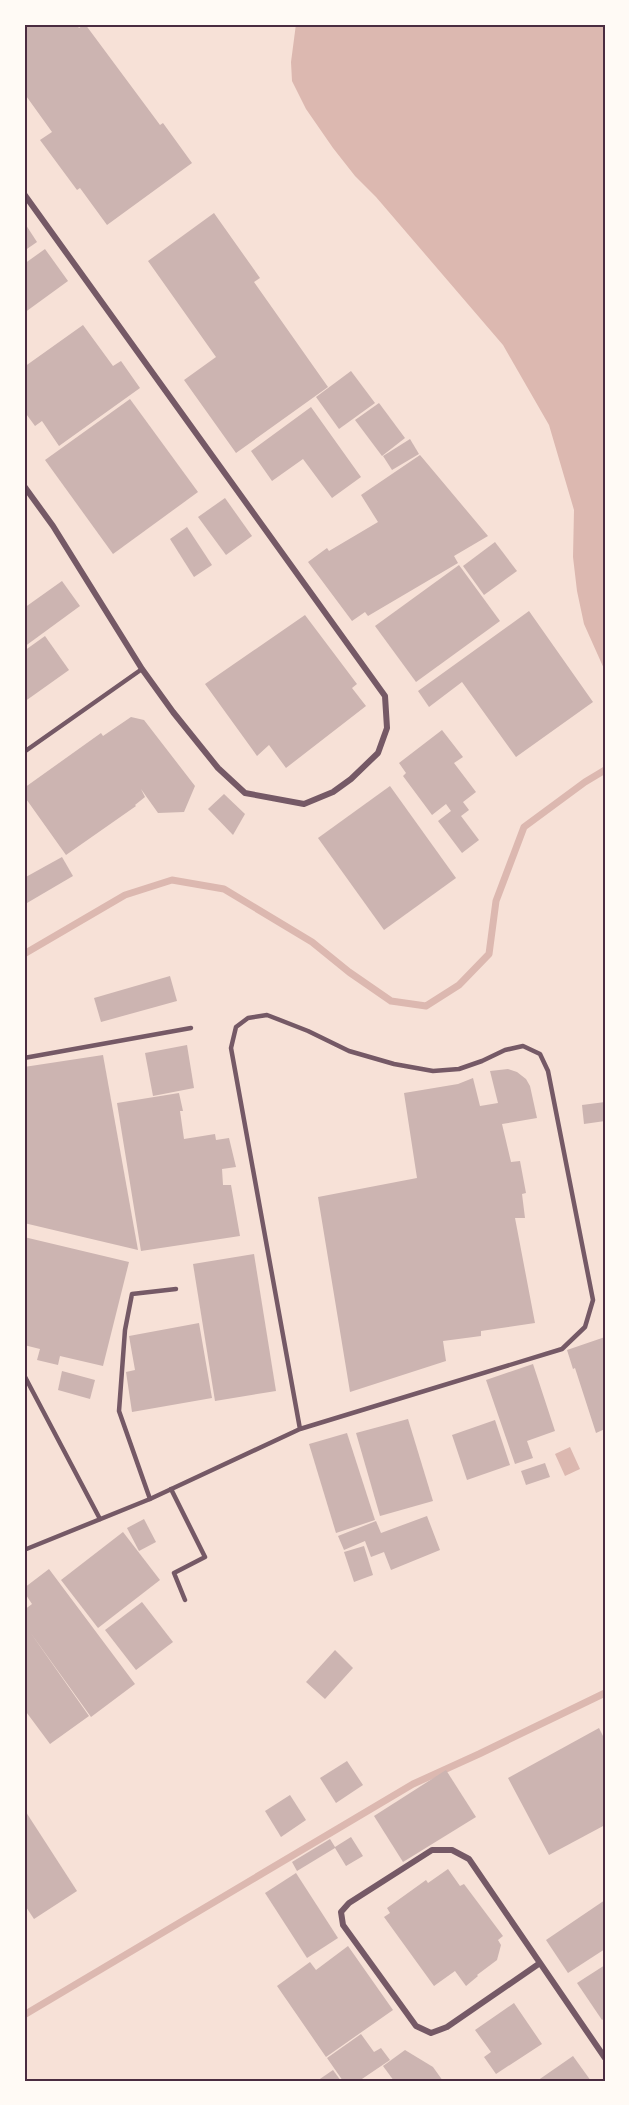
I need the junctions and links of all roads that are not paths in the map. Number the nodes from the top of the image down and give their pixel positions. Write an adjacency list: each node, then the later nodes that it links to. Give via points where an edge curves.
1 (24, 194): 3 (street, via 385,696 387,728 378,753 333,792 304,804 245,793 218,768)
2 (24, 486): 3 (street)
3 (142, 669): 4 (lane)
4 (24, 752)
5 (191, 1028): 6 (lane)
6 (24, 1058)
7 (177, 1289): 11 (lane, via 132,1294 125,1330 118,1411)
8 (24, 1375): 12 (lane)
9 (300, 1429): 9 (lane, via 231,1048 236,1027 249,1018 267,1016 349,1051 433,1071 459,1069 523,1046 540,1054 548,1071 593,1300 585,1327 562,1349); 10 (lane)
10 (171, 1489): 11 (lane); 14 (lane, via 205,1557 174,1573)
11 (150, 1499): 12 (lane)
12 (100, 1519): 13 (lane)
13 (24, 1550)
14 (185, 1600)
15 (540, 1963): 15 (street, via 447,2027 431,2033 416,2026 343,1925 341,1912 432,1850 452,1850 469,1858); 16 (street)
16 (605, 2058)

